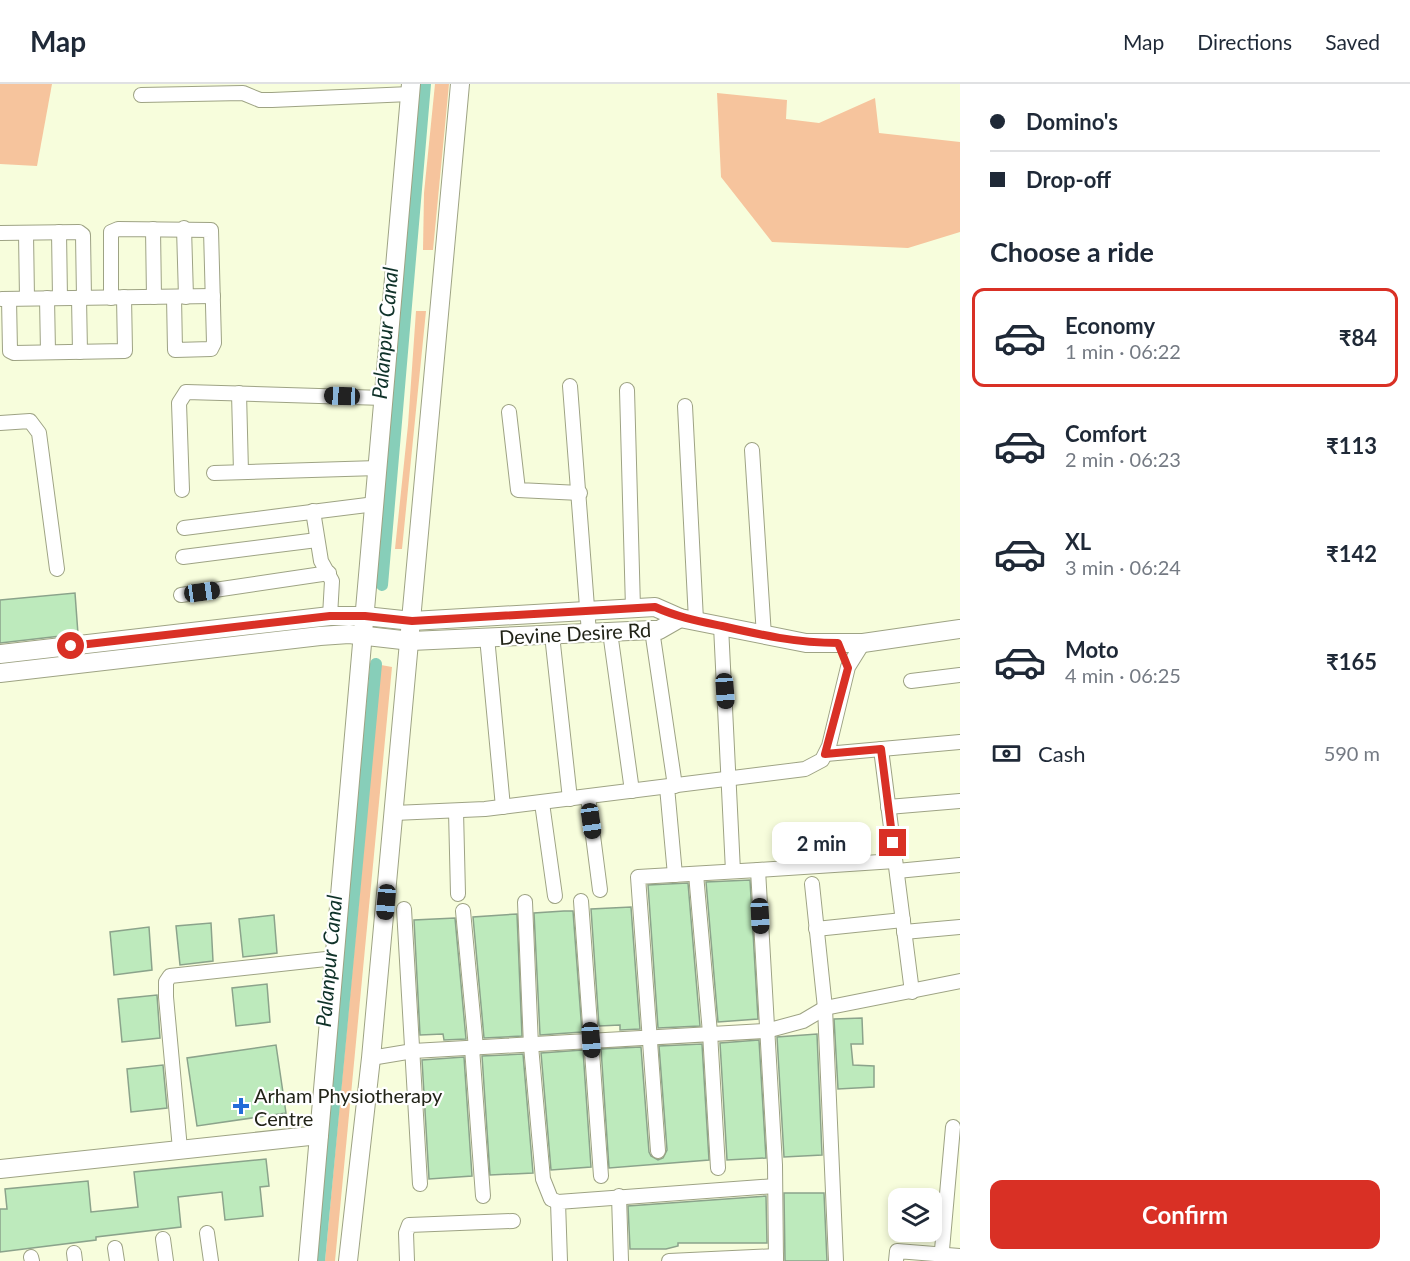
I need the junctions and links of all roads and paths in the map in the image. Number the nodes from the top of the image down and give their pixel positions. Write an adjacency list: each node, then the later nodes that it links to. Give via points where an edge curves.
1 (460, 84): 45 (street)
2 (410, 89): 3 (street, via 272,100 243,93); 22 (street)
3 (141, 95)
4 (184, 228): 5 (street); 9 (street, via 211,230); 11 (street)
5 (153, 229): 10 (street); 15 (street, via 111,232)
6 (59, 232): 7 (street); 13 (street); 14 (street, via 83,235)
7 (26, 233): 8 (street); 12 (street)
8 (0, 234)
9 (213, 296): 11 (street); 11 (street, via 214,347 207,350 175,350)
10 (154, 297): 11 (street); 15 (street)
11 (180, 297)
12 (27, 298): 13 (street); 16 (street)
13 (53, 298): 14 (street); 17 (street)
14 (82, 298): 15 (street); 18 (street)
15 (118, 298): 18 (street, via 125,351)
16 (4, 299): 17 (street, via 10,351)
17 (48, 352): 18 (street)
18 (80, 352)
19 (570, 386): 31 (street)
20 (627, 390): 40 (street)
21 (239, 393): 22 (street); 28 (street); 30 (street, via 183,394 179,403)
22 (384, 398): 27 (street)
23 (685, 406): 44 (street)
24 (509, 412): 31 (street, via 518,490)
25 (0, 423): 37 (street, via 30,421 39,433)
26 (752, 450): 53 (street)
27 (378, 468): 28 (street); 32 (street)
28 (241, 472): 29 (street)
29 (214, 473)
30 (182, 490)
31 (580, 493): 41 (street)
32 (375, 504): 33 (street); 43 (street)
33 (313, 511): 34 (street); 35 (street)
34 (184, 528)
35 (317, 540): 36 (street); 38 (street, via 321,561)
36 (183, 557)
37 (57, 569)
38 (329, 573): 39 (street); 42 (street)
39 (181, 595)
40 (633, 608): 41 (street, Devine Desire Rd); 44 (street, Devine Desire Rd, via 655,607)
41 (587, 611): 45 (street, Devine Desire Rd); 50 (street)
42 (330, 616): 43 (street, Devine Desire Rd); 58 (street, Devine Desire Rd)
43 (365, 616): 45 (street, Devine Desire Rd); 52 (street)
44 (688, 619): 46 (street); 48 (street, Devine Desire Rd)
45 (412, 621): 55 (street)
46 (721, 626): 53 (street); 66 (street)
47 (960, 629): 57 (street)
48 (652, 630): 49 (street, Devine Desire Rd); 67 (street)
49 (610, 632): 50 (street, Devine Desire Rd); 68 (street)
50 (589, 633): 51 (street, Devine Desire Rd)
51 (552, 634): 54 (street, Devine Desire Rd); 70 (street)
52 (364, 635): 55 (street, Devine Desire Rd); 60 (street, Devine Desire Rd, via 320,636); 94 (street)
53 (764, 636): 56 (street, via 806,643)
54 (487, 637): 55 (street, Devine Desire Rd); 73 (street)
55 (411, 640): 76 (street)
56 (838, 643): 57 (street); 59 (street)
57 (863, 643): 59 (street)
58 (0, 654)
59 (848, 668): 65 (street)
60 (0, 674)
61 (960, 675): 62 (street)
62 (911, 681)
63 (960, 742): 64 (street)
64 (881, 749): 65 (street); 74 (street)
65 (825, 754): 66 (street, via 805,769)
66 (730, 778): 67 (street); 80 (street)
67 (671, 786): 68 (street); 82 (street)
68 (632, 791): 69 (street)
69 (588, 797): 70 (street); 84 (street)
70 (570, 799): 72 (street)
71 (960, 801): 74 (street)
72 (542, 803): 73 (street); 86 (street)
73 (503, 807): 75 (street)
74 (888, 807): 78 (street)
75 (456, 812): 76 (street); 85 (street)
76 (394, 813): 105 (street)
77 (960, 865): 78 (street)
78 (896, 866): 79 (street); 91 (street)
79 (758, 870): 80 (street); 98 (street)
80 (733, 871): 81 (street)
81 (696, 873): 82 (street); 99 (street)
82 (675, 875): 100 (street, via 638,877)
83 (812, 884): 93 (street)
84 (600, 890)
85 (458, 894)
86 (555, 896)
87 (581, 901): 101 (street)
88 (525, 902): 102 (street)
89 (404, 909): 104 (street)
90 (463, 911): 103 (street)
91 (904, 926): 92 (street); 93 (street); 96 (street)
92 (960, 927)
93 (816, 929): 97 (street)
94 (335, 958): 107 (street); 108 (street, via 170,976 166,997)
95 (960, 981): 96 (street)
96 (912, 992): 97 (street)
97 (825, 1008): 98 (street, via 803,1021); 132 (street)
98 (765, 1031): 99 (street); 114 (street)
99 (710, 1033): 100 (street); 110 (street)
100 (649, 1036): 101 (street); 109 (street)
101 (591, 1040): 102 (street); 112 (street)
102 (531, 1046): 103 (street); 117 (street, via 543,1179 551,1199)
103 (474, 1048): 104 (street); 115 (street)
104 (413, 1051): 105 (street); 113 (street)
105 (371, 1058): 127 (street)
106 (953, 1127): 123 (street)
107 (319, 1135): 108 (street); 126 (street)
108 (180, 1149): 111 (street)
109 (658, 1151)
110 (718, 1168)
111 (0, 1169)
112 (601, 1176)
113 (420, 1184)
114 (775, 1186): 116 (street); 122 (street)
115 (483, 1196)
116 (619, 1196): 117 (street); 130 (street)
117 (558, 1202): 129 (street)
118 (513, 1221): 128 (street, via 410,1225 406,1233)
119 (207, 1233): 125 (street)
120 (163, 1239): 124 (street)
121 (960, 1256): 123 (street)
122 (776, 1258): 131 (street)
123 (941, 1258): 133 (street, via 897,1251)
124 (166, 1261)
125 (211, 1261)
126 (308, 1261)
127 (348, 1261)
128 (407, 1261)
129 (560, 1261)
130 (621, 1261)
131 (669, 1261)
132 (836, 1261)
133 (896, 1261)

